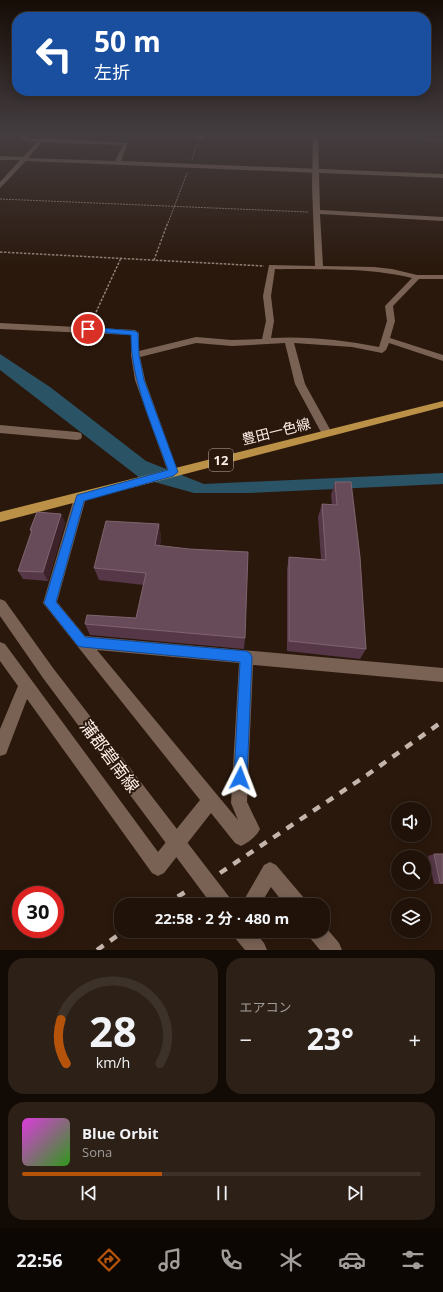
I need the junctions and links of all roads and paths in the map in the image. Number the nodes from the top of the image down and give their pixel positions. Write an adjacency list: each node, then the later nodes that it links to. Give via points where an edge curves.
1 (7, 178): 4 (street)
2 (185, 178): 6 (path)
3 (315, 178): 7 (street)
4 (0, 186)
5 (0, 199): 6 (path)
6 (175, 206): 7 (path); 11 (path)
7 (317, 212): 8 (street); 13 (street)
8 (443, 219)
9 (0, 252): 10 (path)
10 (121, 258): 11 (path); 17 (path)
11 (154, 260): 12 (path)
12 (272, 267): 13 (street); 20 (street, via 267,296 270,321)
13 (319, 267): 14 (street, via 374,269)
14 (417, 277): 15 (street); 18 (street, via 389,306 391,321)
15 (443, 277)
16 (0, 326): 17 (street)
17 (88, 329): 21 (street, via 135,333)
18 (386, 339): 19 (street, via 382,350 352,344); 22 (street)
19 (289, 340): 20 (street); 25 (street, via 300,384)
20 (266, 341): 21 (street, via 232,343 196,340)
21 (135, 355): 27 (street, via 140,380)
22 (443, 358)
23 (443, 404): 25 (main road, 豊田一色線 / 12)
24 (0, 428): 26 (street)
25 (327, 433): 27 (main road, 豊田一色線 / 12)
26 (77, 436)
27 (173, 472): 28 (main road, 豊田一色線 / 12)
28 (80, 498): 29 (main road, 豊田一色線 / 12); 31 (street, via 50,603)
29 (0, 517)
30 (0, 605): 38 (street, 蒲郡碧南線, via 48,673)
31 (82, 642): 33 (street); 37 (street)
32 (0, 649): 35 (street)
33 (246, 657): 34 (street); 37 (street, via 239,803 251,829 241,837)
34 (443, 675)
35 (26, 684): 36 (street); 37 (street, via 158,867)
36 (0, 748)
37 (211, 800)
38 (218, 898)
39 (254, 898): 40 (street, via 270,871)
40 (291, 898)
41 (248, 938): 43 (street)
42 (323, 938): 44 (street)
43 (257, 950)
44 (332, 950)

